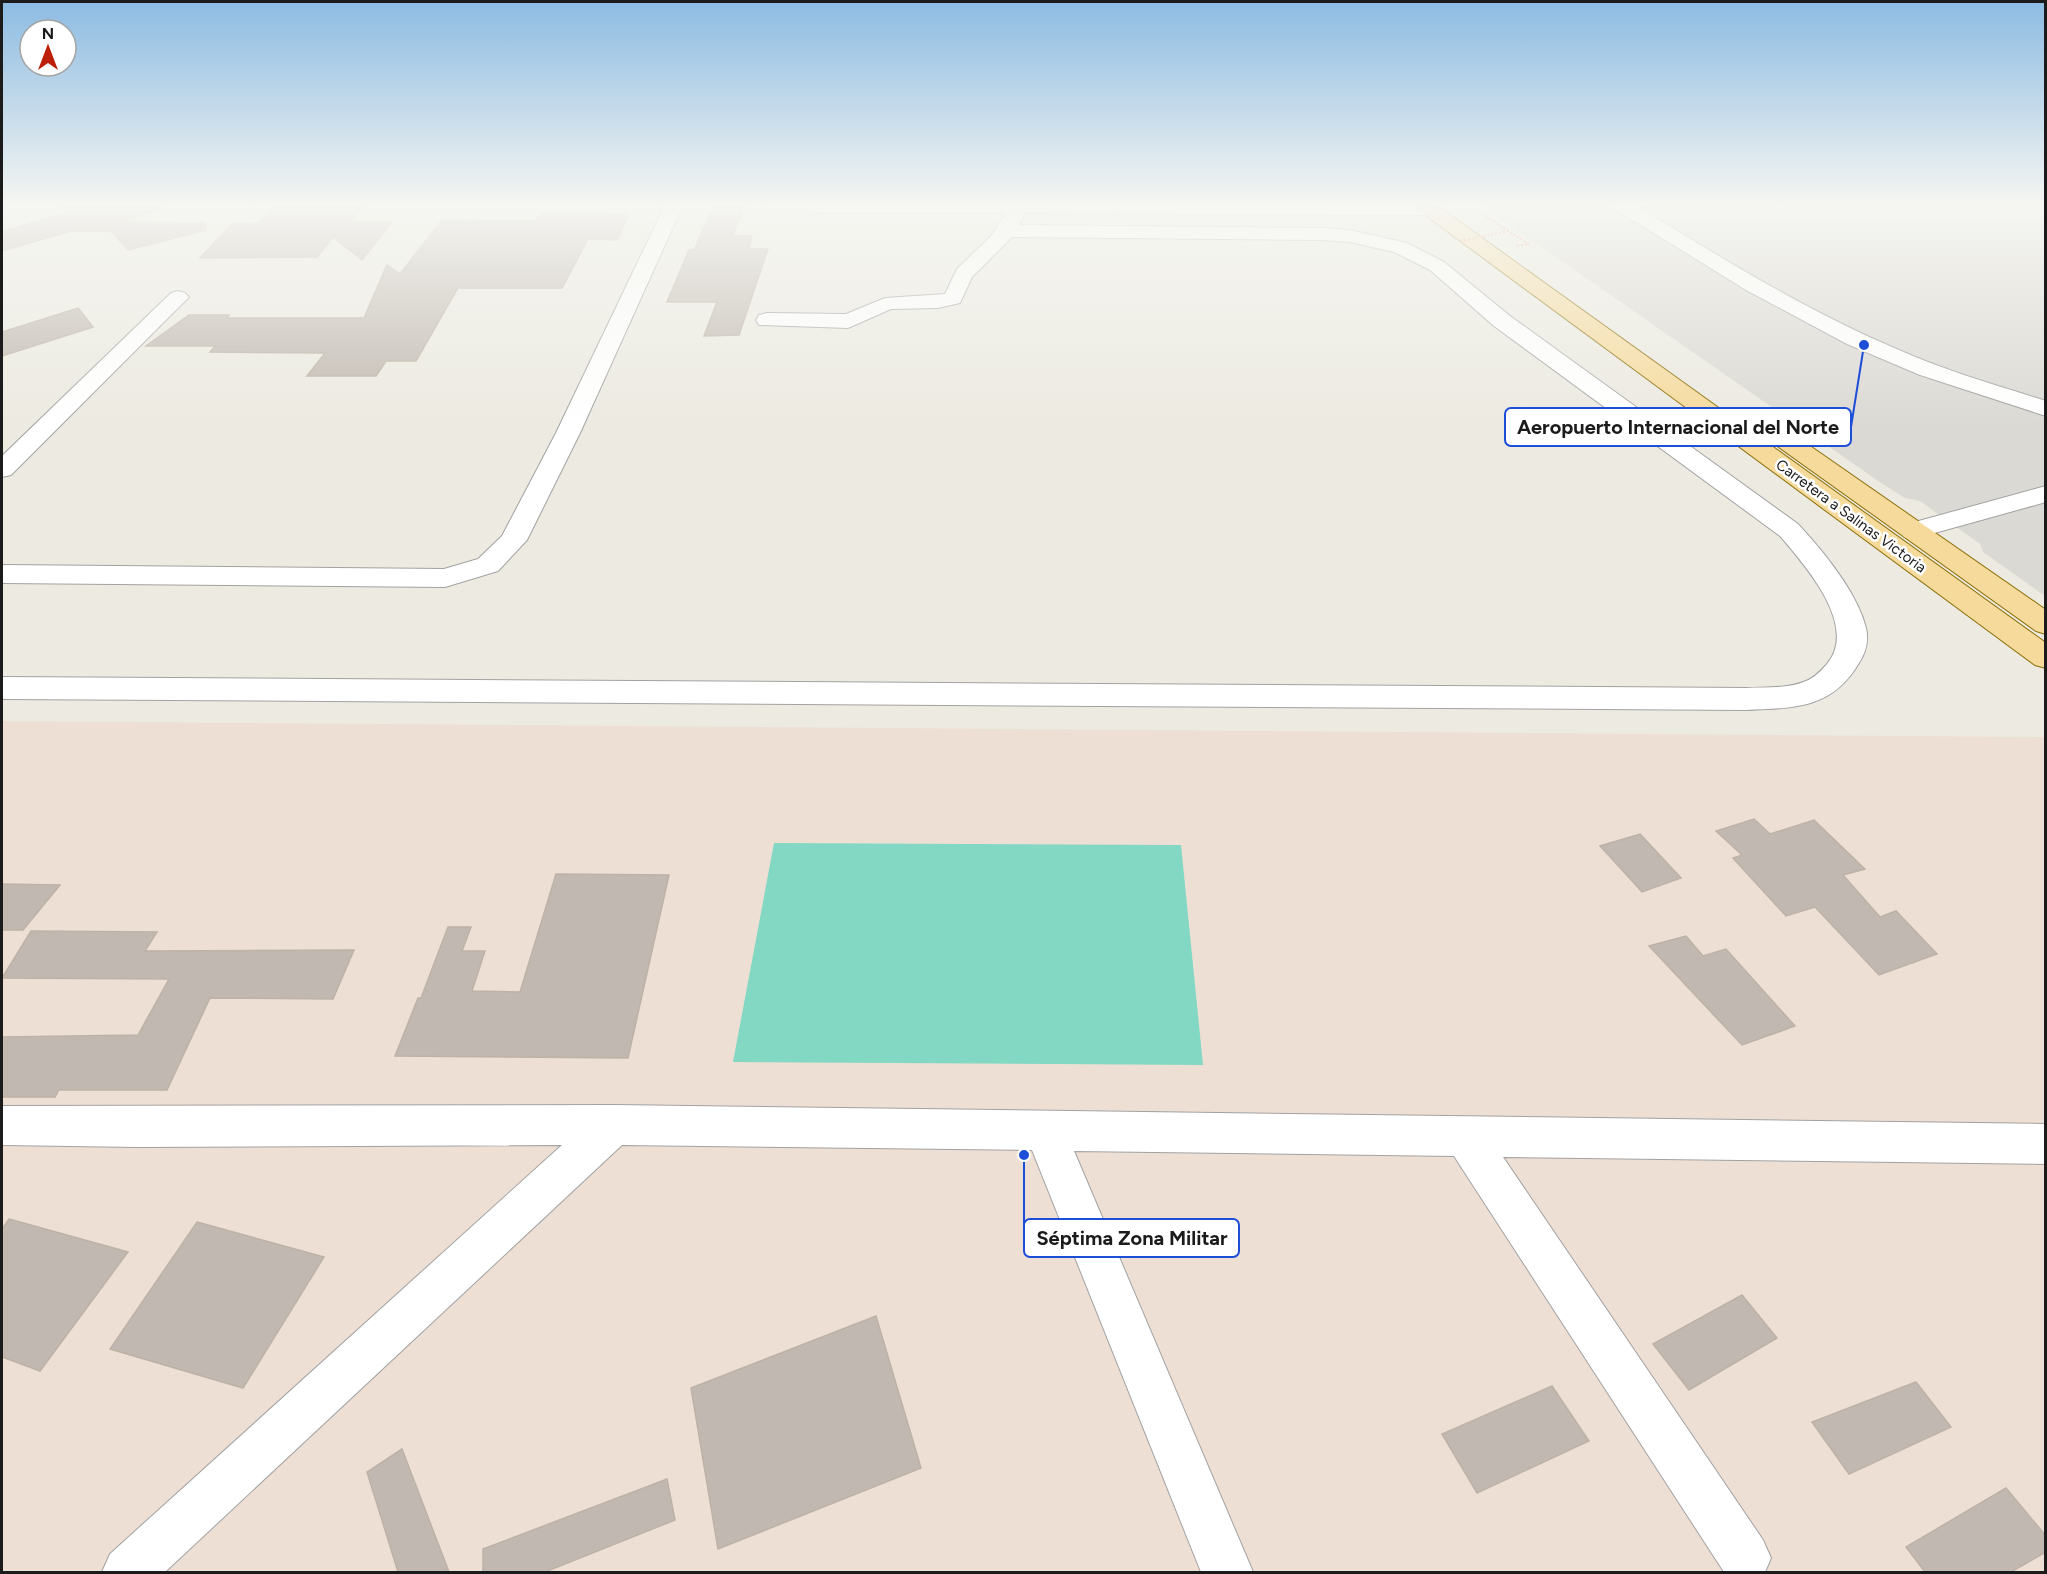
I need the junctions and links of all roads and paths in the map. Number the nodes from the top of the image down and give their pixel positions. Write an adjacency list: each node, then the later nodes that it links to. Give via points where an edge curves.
1 (640, 278): 13 (street, via 513,540 488,565 445,578)
2 (961, 278): 8 (street, via 953,299 877,306 848,321)
3 (1452, 278): 16 (street, via 1502,321 1789,530 1806,548 1846,615 1853,641 1841,669 1822,687 1787,697 1746,699)
4 (1533, 278): 15 (main road, Carretera a Salinas Victoria)
5 (1564, 278): 12 (main road, Carretera a Salinas Victoria)
6 (1743, 278): 9 (street, via 1859,341 1927,369)
7 (178, 297): 10 (street)
8 (767, 320)
9 (2046, 409)
10 (2, 470)
11 (2046, 494): 12 (street)
12 (1913, 531): 14 (main road, Carretera a Salinas Victoria)
13 (2, 574)
14 (2046, 624)
15 (2046, 658)
16 (2, 688)
17 (2, 1125): 18 (street)
18 (614, 1125): 19 (street); 23 (street)
19 (1045, 1131): 20 (street); 24 (street)
20 (1465, 1136): 21 (street); 22 (street)
21 (2046, 1144)
22 (1744, 1558)
23 (128, 1572)
24 (1227, 1572)

